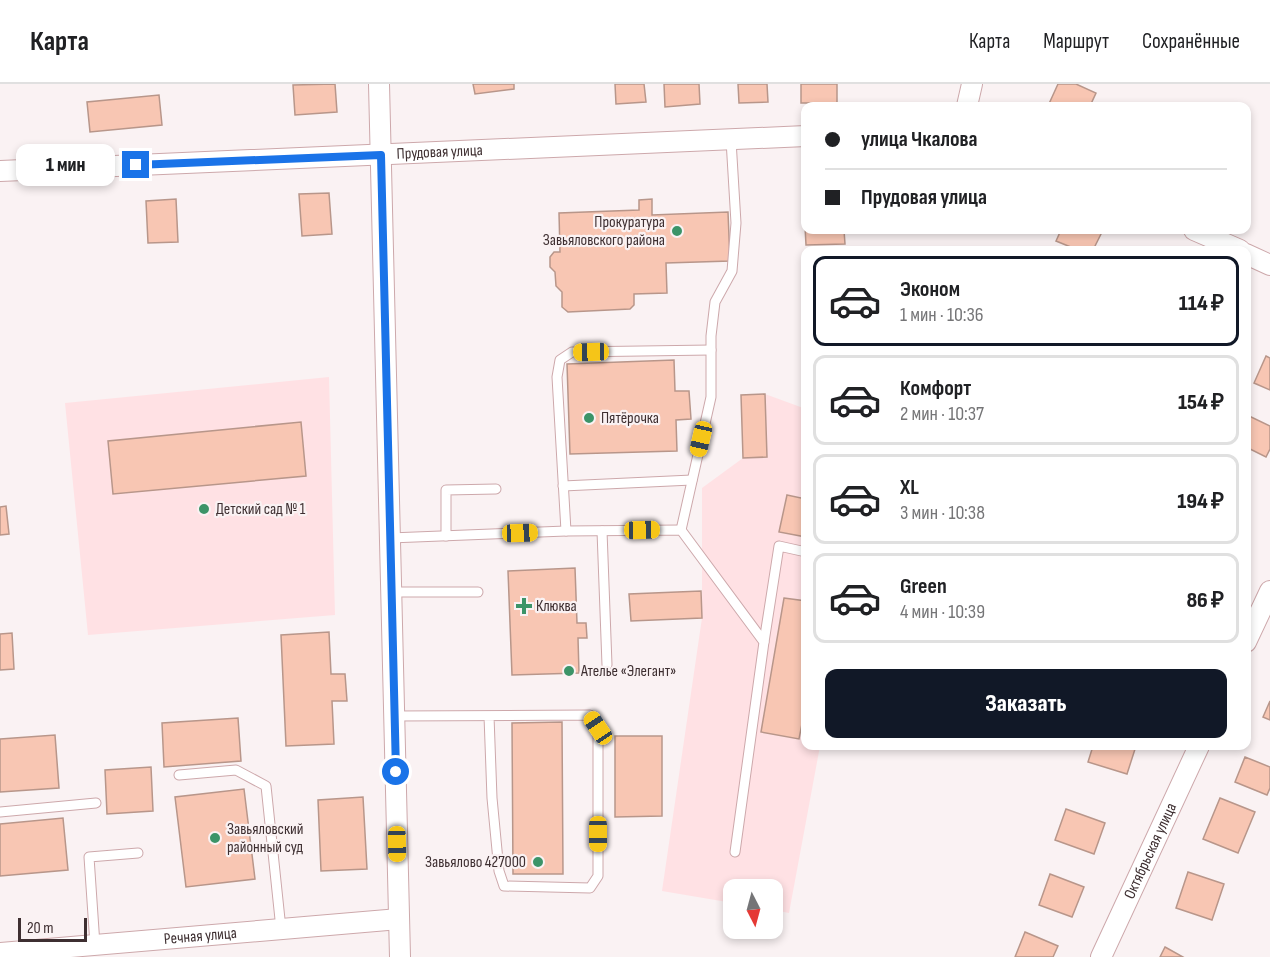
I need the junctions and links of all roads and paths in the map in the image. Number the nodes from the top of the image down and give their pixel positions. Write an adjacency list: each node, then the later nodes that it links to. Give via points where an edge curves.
1 (379, 84): 6 (street)
2 (972, 84): 3 (street)
3 (968, 102)
4 (801, 136): 5 (street, Прудовая улица)
5 (731, 140): 6 (street, Прудовая улица); 12 (lane, via 735,223 732,271 715,302)
6 (381, 155): 7 (street, Прудовая улица); 20 (street)
7 (0, 171)
8 (1203, 234): 9 (street)
9 (1231, 246)
10 (1251, 256): 11 (street)
11 (1270, 265)
12 (711, 350): 13 (lane, via 711,397); 14 (lane, via 572,352 560,360 557,377)
13 (692, 480): 14 (lane); 16 (lane)
14 (563, 486): 17 (lane)
15 (496, 489): 19 (lane, via 446,490)
16 (681, 530): 18 (lane); 26 (lane)
17 (566, 531): 18 (lane); 19 (lane)
18 (602, 531): 27 (lane)
19 (446, 536): 20 (lane)
20 (390, 538): 23 (street)
21 (801, 551): 26 (lane, via 779,546)
22 (1270, 591): 25 (street)
23 (392, 592): 24 (lane); 28 (street)
24 (478, 592)
25 (1251, 631)
26 (764, 642): 34 (lane)
27 (607, 665)
28 (394, 716): 29 (lane); 36 (street)
29 (489, 716): 29 (lane, via 590,715 598,728 598,876 590,888 504,886 492,798)
30 (1197, 750): 41 (street, Октябрьская улица)
31 (179, 775): 37 (lane, via 236,770 266,786)
32 (96, 803): 33 (lane)
33 (0, 812)
34 (735, 852)
35 (138, 853): 38 (lane, via 89,857)
36 (399, 919): 37 (street, Речная улица); 40 (street)
37 (281, 929): 38 (street, Речная улица)
38 (95, 945): 39 (street, Речная улица)
39 (0, 953)
40 (400, 957)
41 (1101, 957)

